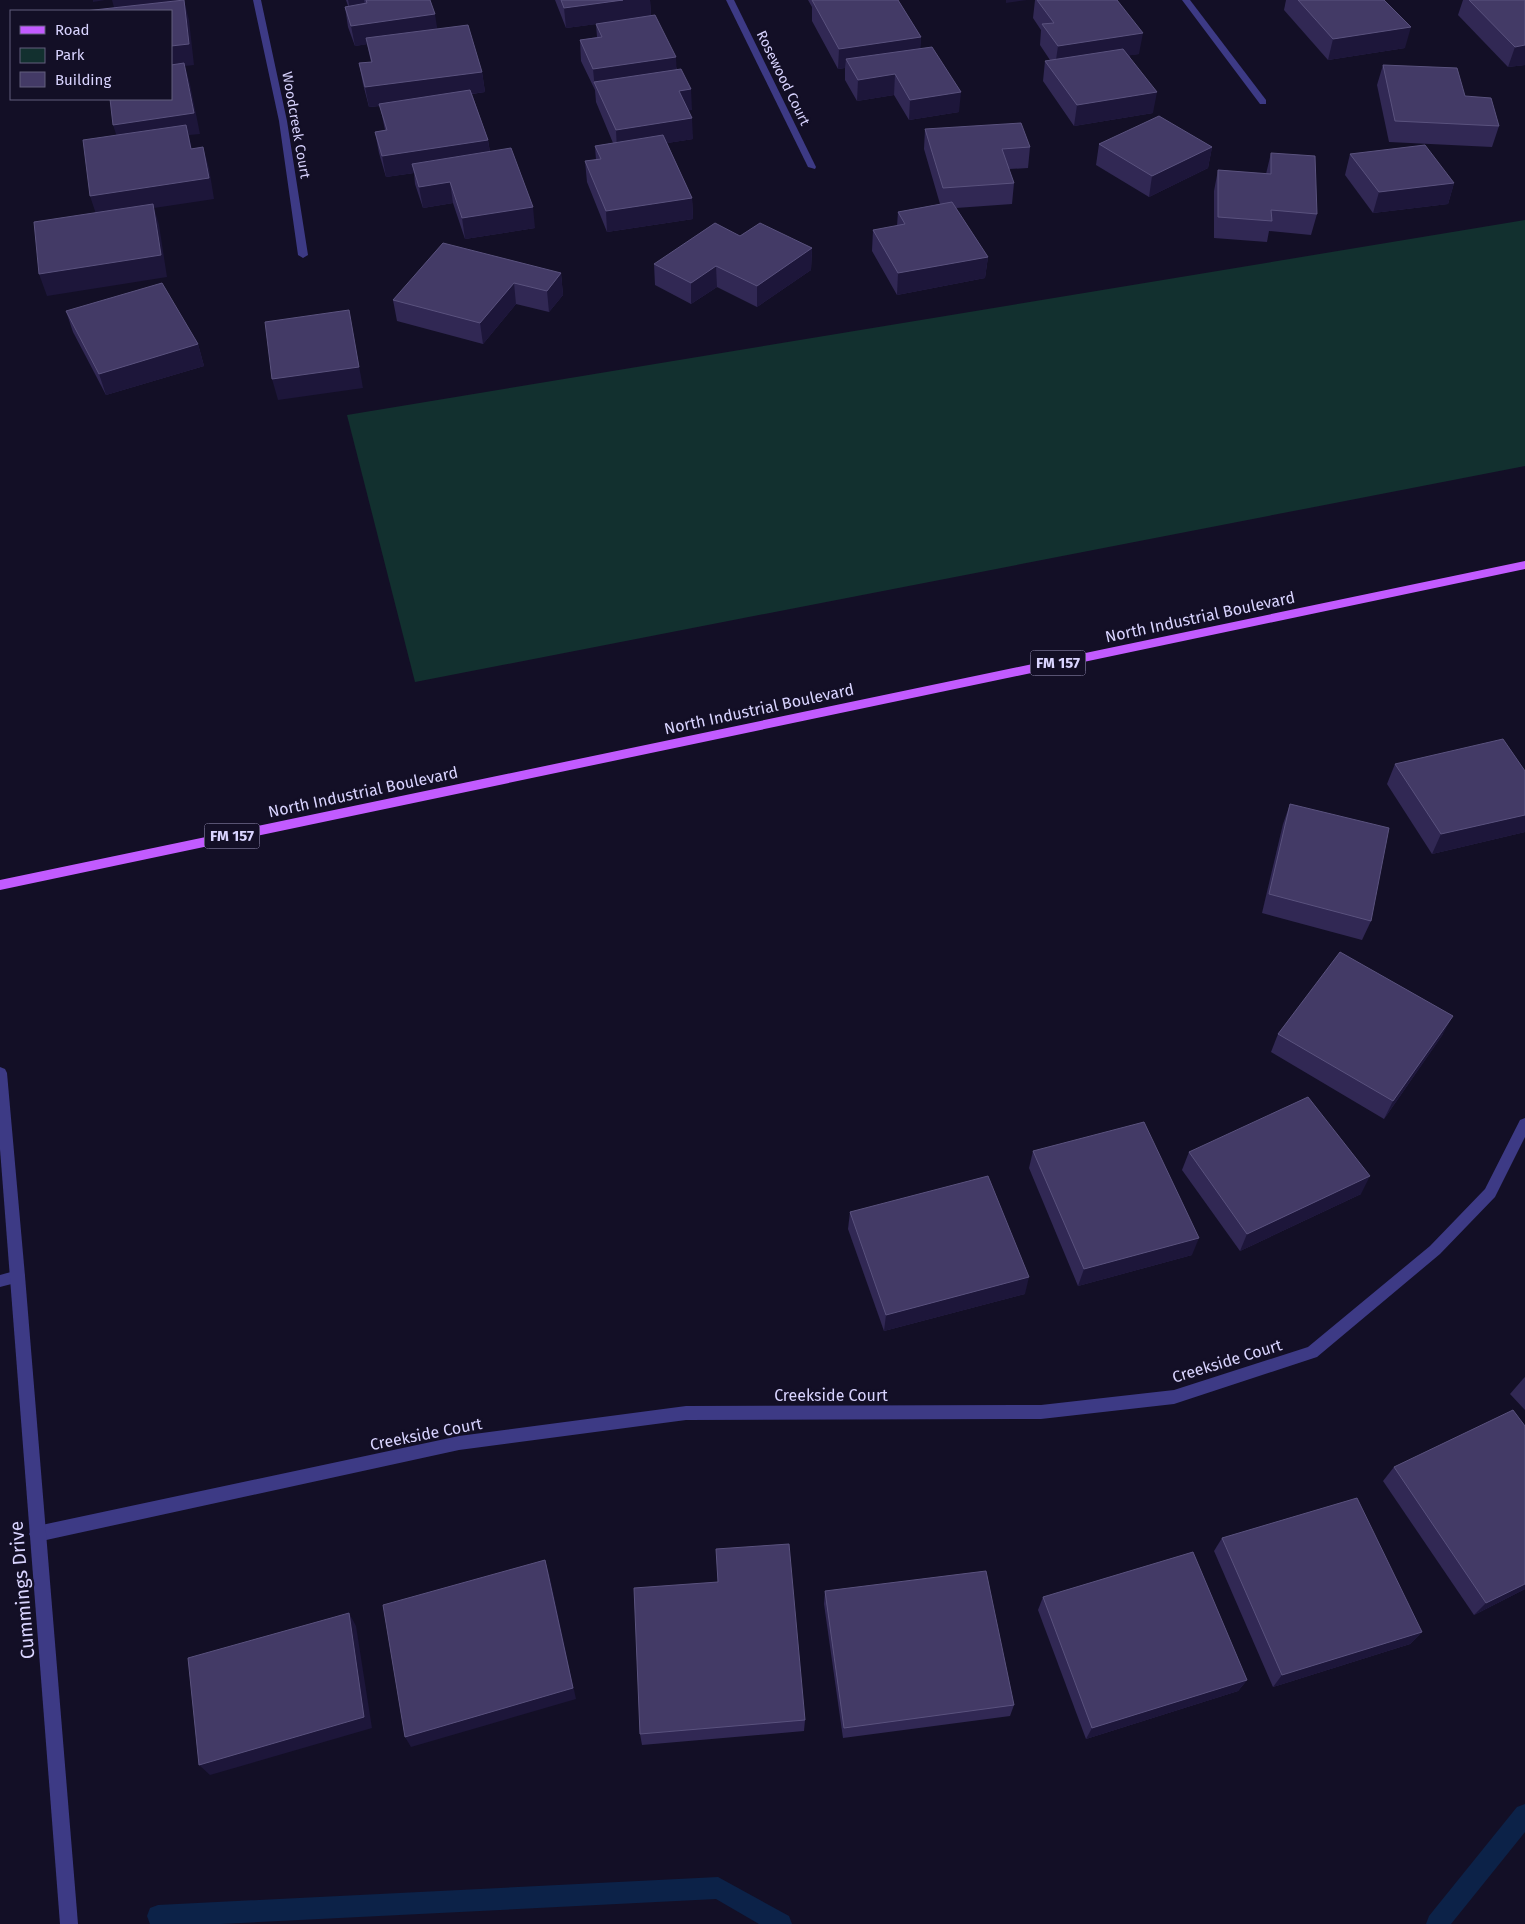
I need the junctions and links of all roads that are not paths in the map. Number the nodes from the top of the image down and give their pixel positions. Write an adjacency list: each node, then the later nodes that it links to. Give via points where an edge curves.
1 (257, 0): 6 (street, Woodcreek Court, via 283,121)
2 (730, 0): 5 (street, Rosewood Court)
3 (1186, 0): 4 (street)
4 (1263, 102)
5 (812, 167)
6 (303, 255)
7 (1525, 565): 8 (main road, North Industrial Boulevard / FM 157)
8 (0, 885)
9 (0, 1073): 11 (street, Cummings Drive)
10 (1525, 1124): 13 (street, Creekside Court, via 1490,1193 1436,1250 1312,1352 1174,1397 1041,1412 686,1413 458,1443)
11 (18, 1276): 12 (street); 13 (street, Cummings Drive)
12 (0, 1281)
13 (37, 1534): 14 (street, Cummings Drive)
14 (69, 1924)

